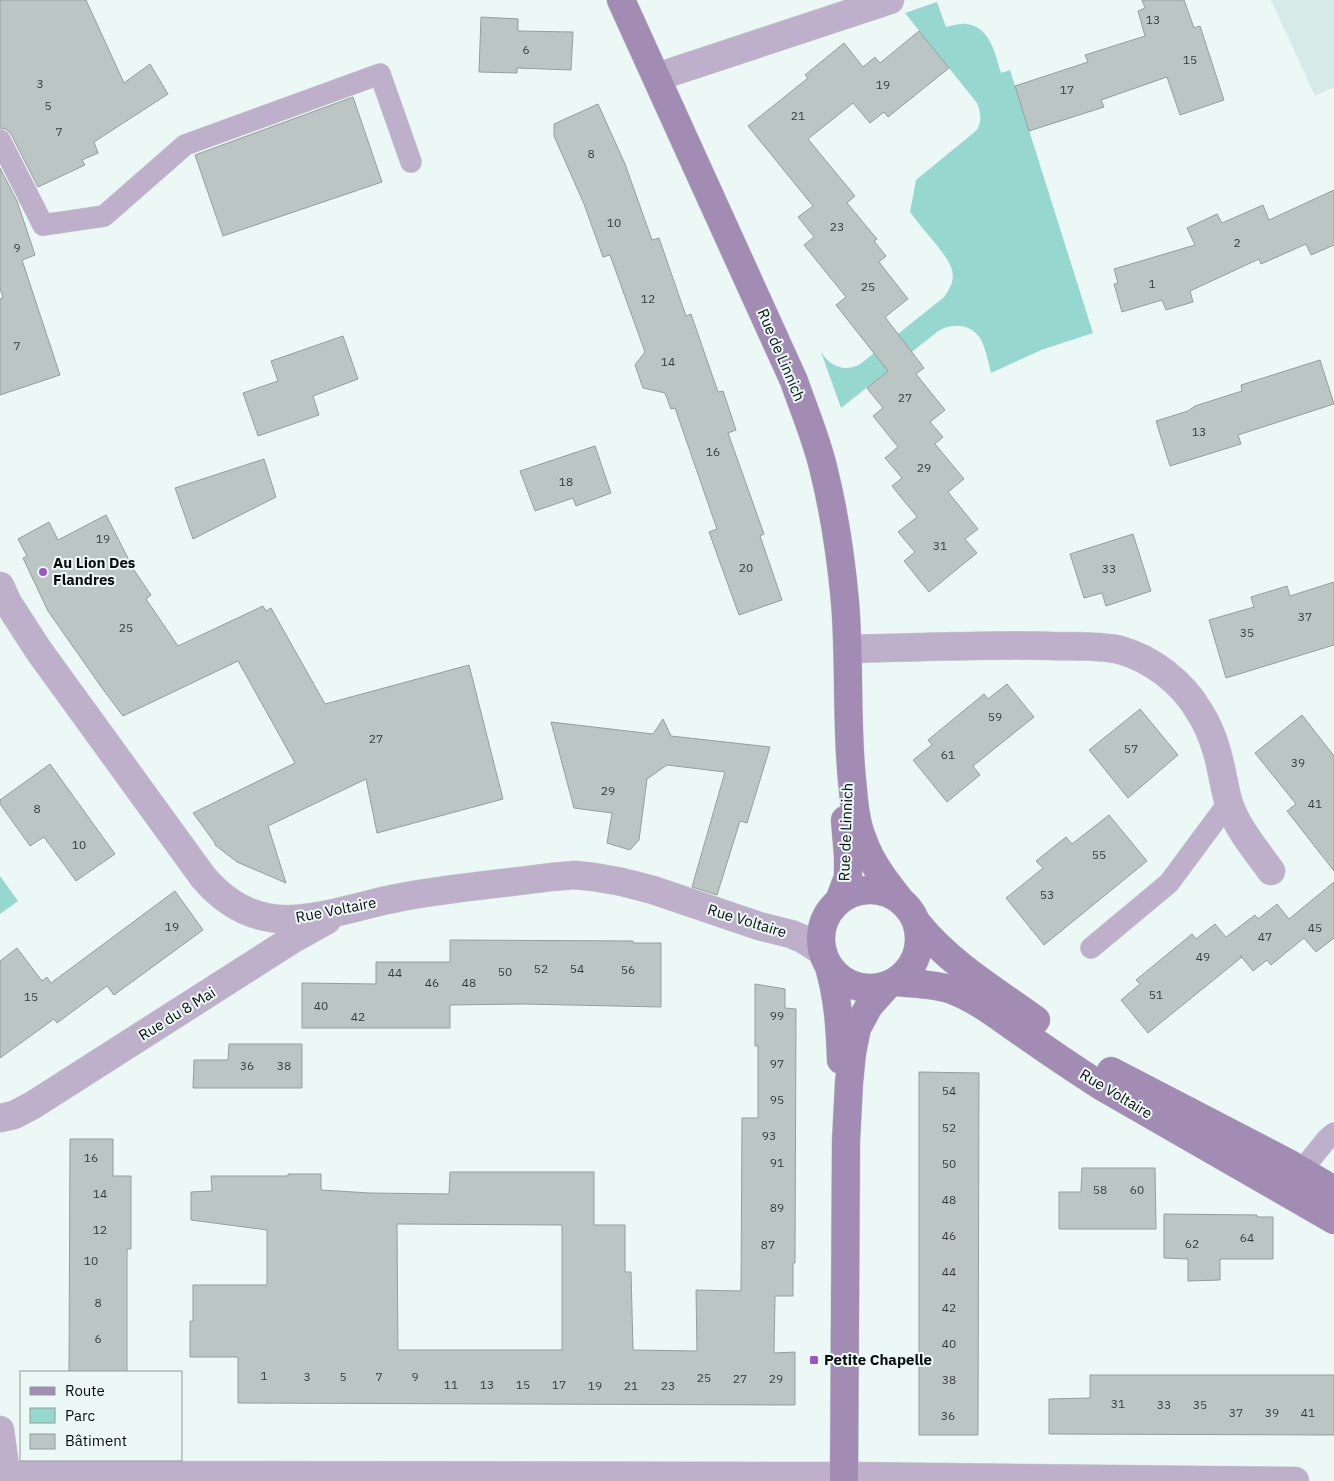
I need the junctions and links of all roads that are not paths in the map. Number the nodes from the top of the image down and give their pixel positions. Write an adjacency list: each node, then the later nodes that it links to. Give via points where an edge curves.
1 (622, 0): 3 (street, Rue de Linnich)
2 (890, 0): 3 (street)
3 (657, 77): 7 (street, Rue de Linnich, via 794,381 814,436 836,535)
4 (0, 140): 5 (lane, via 43,225 104,216 185,145 380,74)
5 (411, 162)
6 (0, 586): 13 (street, Rue Voltaire, via 39,651 215,891 232,904 267,918 290,920)
7 (848, 649): 8 (street, Rue de Linnich); 9 (street, via 1028,645 1104,648 1138,657 1172,678 1198,710 1217,752)
8 (850, 761): 11 (street, Rue de Linnich, via 862,840 876,867); 12 (street, Rue de Linnich, via 844,800 848,877)
9 (1229, 802): 10 (street, via 1245,836); 15 (lane, via 1170,883)
10 (1271, 871)
11 (901, 900): 12 (street, via 881,891 866,890); 14 (street)
12 (839, 901): 16 (street, via 824,920 821,936)
13 (352, 907): 16 (street, Rue Voltaire, via 503,883 584,876 653,890 791,934 803,939); 18 (street, Rue du 8 Mai, via 293,939 33,1105)
14 (918, 924): 17 (street, via 920,946 915,960 907,973); 21 (street, Rue Voltaire, via 940,948 976,977 1109,1070)
15 (1091, 948)
16 (826, 960): 17 (street, via 840,979 854,986 870,989); 20 (street, via 838,1010)
17 (891, 984): 20 (street, via 869,1006 857,1028 852,1053); 23 (street, Rue Voltaire, via 939,987 964,996 1101,1086)
18 (0, 1118)
19 (1334, 1133): 21 (lane)
20 (846, 1141): 26 (street)
21 (1302, 1170): 22 (street, Rue Voltaire)
22 (1334, 1190)
23 (1334, 1220)
24 (0, 1430): 25 (street)
25 (7, 1478): 26 (street)
26 (844, 1478): 27 (street)
27 (1295, 1481)

